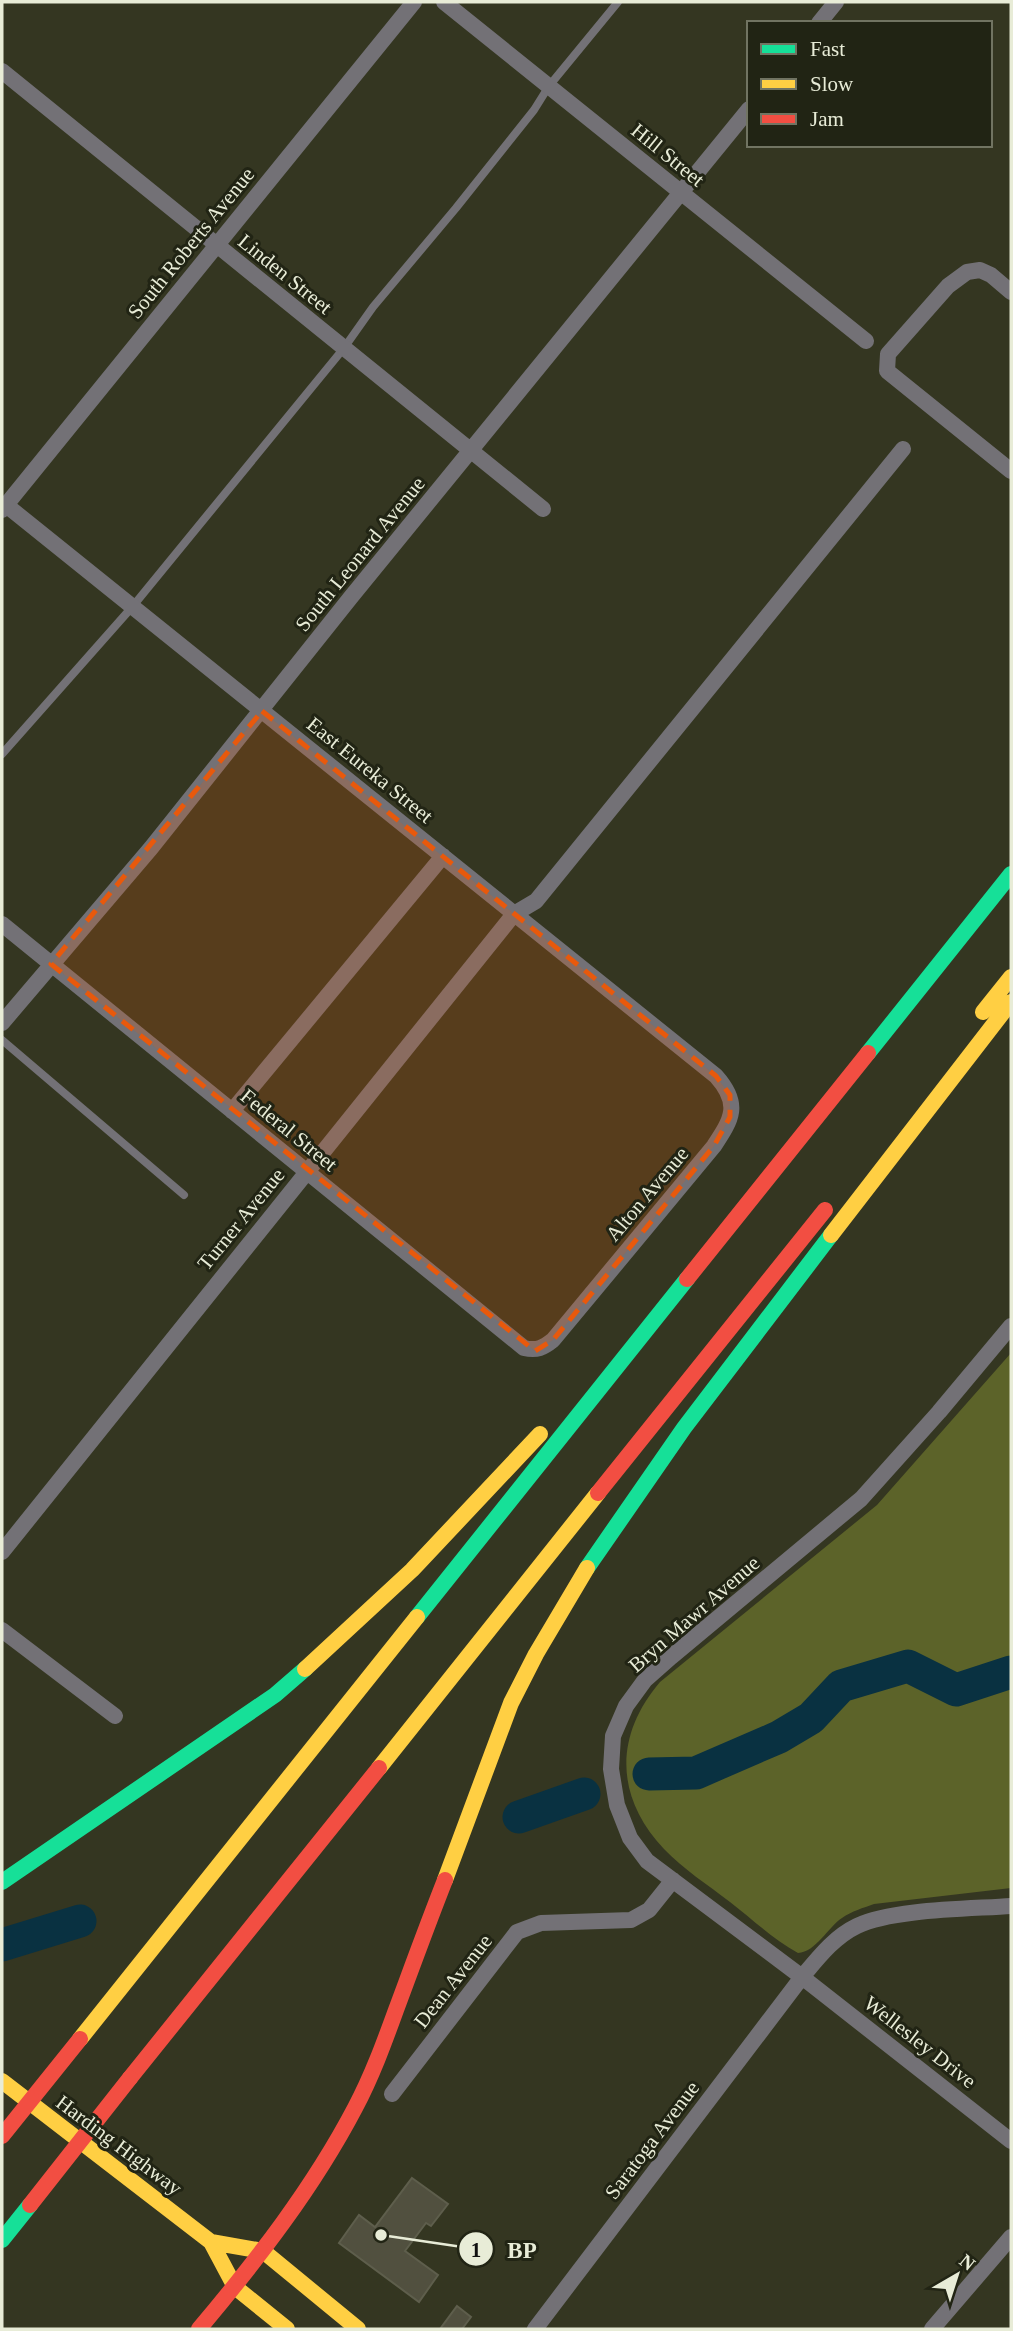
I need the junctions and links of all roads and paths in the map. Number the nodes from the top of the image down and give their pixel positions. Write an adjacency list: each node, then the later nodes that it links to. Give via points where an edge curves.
1 (414, 2): 10 (street, South Roberts Avenue)
2 (444, 2): 7 (street, Hill Street)
3 (618, 2): 7 (lane)
4 (836, 2): 5 (street)
5 (821, 21)
6 (2, 71): 10 (street, Linden Street)
7 (549, 86): 9 (street, Hill Street); 13 (lane)
8 (747, 111): 9 (street, South Leonard Avenue)
9 (680, 193): 12 (street, Hill Street); 15 (street, South Leonard Avenue)
10 (216, 245): 13 (street, Linden Street); 17 (street, South Roberts Avenue)
11 (1011, 292): 16 (street, via 980,270 967,272 948,286 888,354 887,371)
12 (866, 341)
13 (344, 348): 15 (street, Linden Street); 19 (lane)
14 (903, 449): 24 (street, Turner Avenue, via 537,901)
15 (470, 451): 18 (street, Linden Street); 20 (street, South Leonard Avenue)
16 (1011, 471)
17 (4, 507): 19 (street, East Eureka Street)
18 (543, 509)
19 (133, 606): 20 (street, East Eureka Street); 21 (lane)
20 (262, 711): 22 (street, East Eureka Street); 26 (street, South Leonard Avenue)
21 (2, 754)
22 (443, 856): 24 (street, East Eureka Street); 34 (street)
23 (1011, 874): 32 (main road)
24 (514, 914): 33 (street, East Eureka Street); 35 (street, Turner Avenue)
25 (2, 924): 26 (street, Federal Street)
26 (51, 964): 30 (street, South Leonard Avenue); 34 (street, Federal Street)
27 (1011, 977): 29 (main road)
28 (1011, 1002): 56 (main road, via 664,1453 552,1623 511,1703 356,2108)
29 (976, 1020)
30 (2, 1023)
31 (2, 1040): 36 (lane)
32 (867, 1053): 40 (main road, via 856,1057 800,1114); 51 (main road, bridge)
33 (707, 1069): 39 (street, Alton Avenue, via 730,1095 733,1107 726,1127)
34 (232, 1111): 35 (street, Federal Street)
35 (307, 1171): 39 (street, Federal Street, via 524,1348 535,1351); 42 (street, Turner Avenue)
36 (184, 1195)
37 (837, 1195): 54 (main road, bridge)
38 (1011, 1326): 45 (street, Bryn Mawr Avenue, via 861,1499 671,1657 645,1680 626,1706 613,1736 611,1769 617,1805 630,1838 647,1861)
39 (553, 1340)
40 (617, 1341)
41 (549, 1423): 46 (main road, via 413,1567 275,1695)
42 (2, 1552)
43 (2, 1630): 44 (street)
44 (115, 1716)
45 (673, 1880): 48 (street, Bryn Mawr Avenue); 50 (street, Dean Avenue, via 649,1910 631,1920 541,1923 517,1932)
46 (2, 1882)
47 (1011, 1906): 48 (street, Saratoga Avenue, via 898,1915 858,1925 831,1944)
48 (802, 1977): 52 (street, Wellesley Drive); 61 (street, Saratoga Avenue)
49 (2, 2081): 55 (main road, Harding Highway)
50 (392, 2094)
51 (2, 2136)
52 (1011, 2141)
53 (1011, 2237): 62 (street)
54 (2, 2240)
55 (211, 2242): 56 (main road, Harding Highway); 57 (main road, Harding Highway)
56 (263, 2251): 57 (main road); 60 (main road, Harding Highway)
57 (235, 2287): 58 (main road); 59 (main road, Harding Highway)
58 (200, 2329)
59 (287, 2329)
60 (358, 2329)
61 (535, 2329)
62 (932, 2329)

